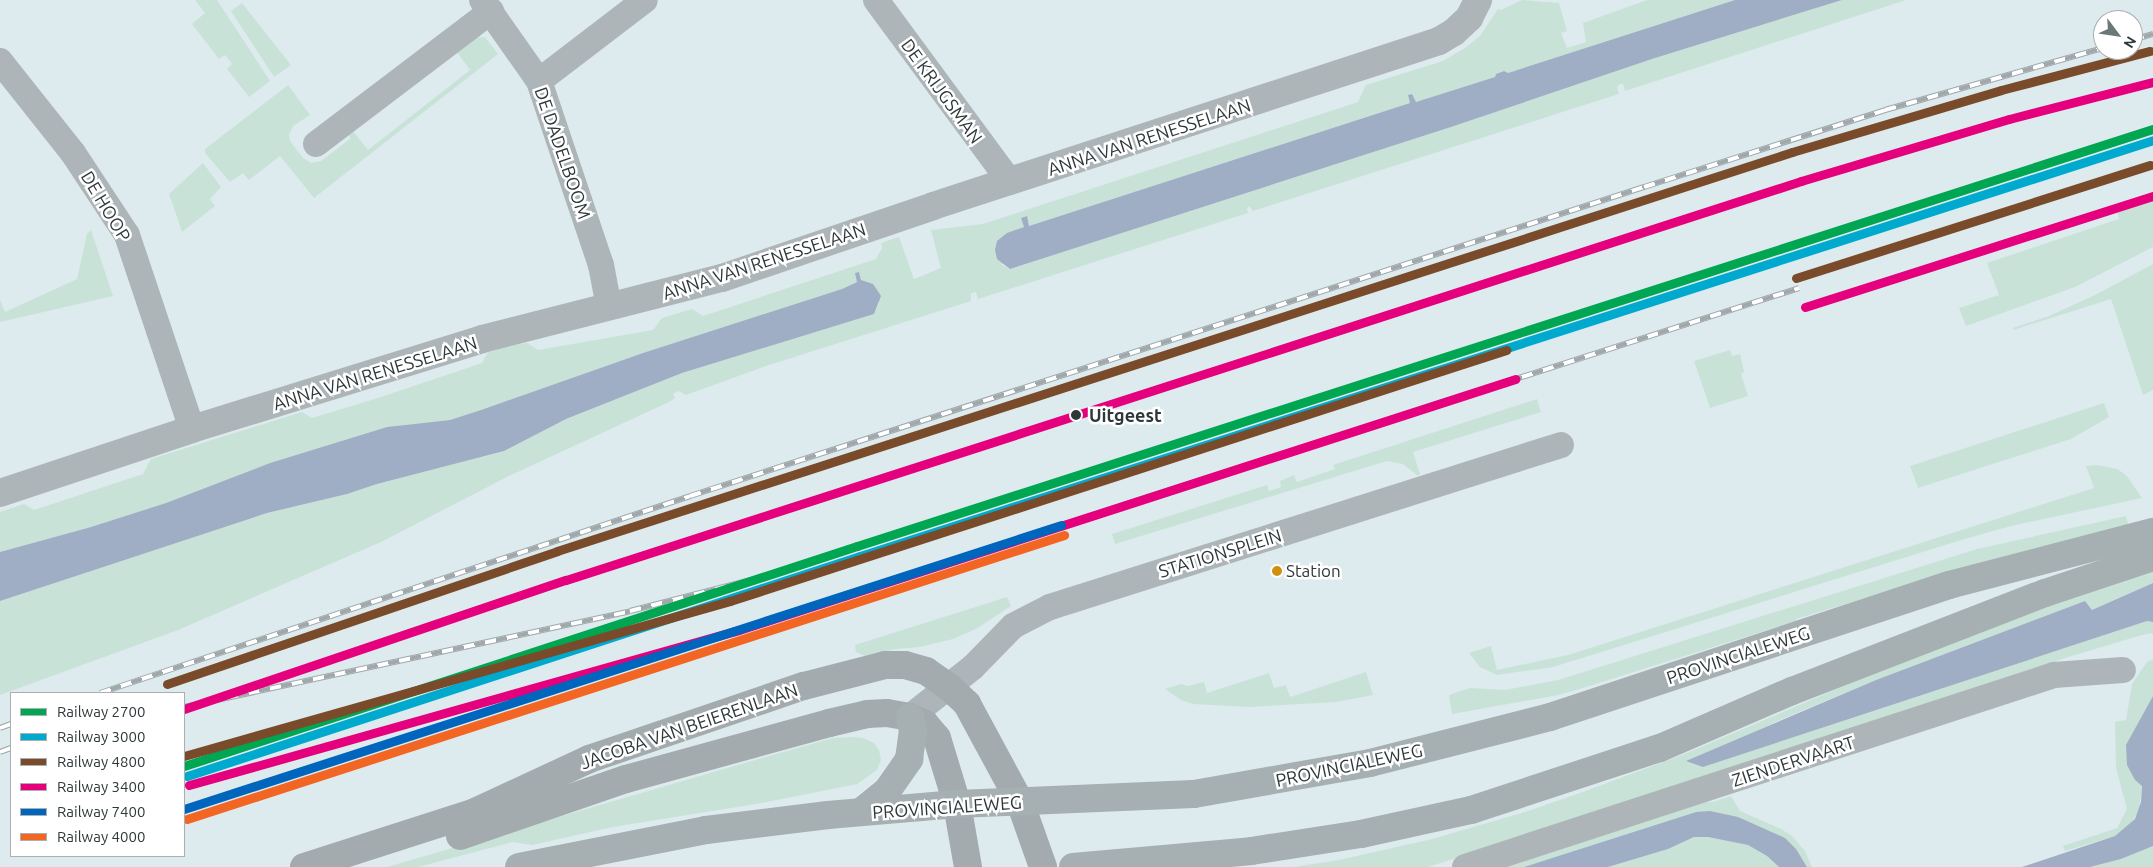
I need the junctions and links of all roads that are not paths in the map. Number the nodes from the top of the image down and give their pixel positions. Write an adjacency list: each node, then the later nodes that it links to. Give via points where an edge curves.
1 (645, 0): 6 (street)
2 (1478, 0): 8 (street, ANNA VAN RENESSELAAN, via 1469,18 1439,41)
3 (888, 4): 8 (street, DE KRIJGSMAN)
4 (486, 6): 6 (street, DE DADELBOOM); 7 (street, DE DADELBOOM)
5 (0, 61): 10 (street, DE HOOP, via 73,153 127,235)
6 (540, 81): 9 (street, DE DADELBOOM, via 601,265)
7 (316, 144)
8 (1010, 182): 9 (street, ANNA VAN RENESSELAAN, via 722,278)
9 (610, 307): 10 (street, ANNA VAN RENESSELAAN, via 482,339)
10 (192, 430): 12 (street, ANNA VAN RENESSELAAN)
11 (1560, 445): 16 (street, STATIONSPLEIN, via 1050,607 1013,626)
12 (0, 493)
13 (2153, 532): 18 (main road, PROVINCIALEWEG, via 1949,585 1550,717 1370,763 1194,794)
14 (2153, 557): 26 (main road, via 2036,596 1792,691 1660,748 1471,810 1361,834 1251,851)
15 (2123, 670): 27 (street, ZIENDERVAART, via 2054,675)
16 (949, 687): 17 (street, STATIONSPLEIN); 18 (main road, JACOBA VAN BEIERENLAAN, via 979,724); 21 (main road, JACOBA VAN BEIERENLAAN, via 926,671 905,665 885,665 804,686 589,759 476,812)
17 (910, 717): 19 (main road, JACOBA VAN BEIERENLAAN, via 925,724 937,738); 20 (main road, via 913,731 909,759 886,791); 22 (main road, JACOBA VAN BEIERENLAAN, via 866,714 802,730 626,779)
18 (1020, 802): 19 (main road, PROVINCIALEWEG); 25 (main road, JACOBA VAN BEIERENLAAN)
19 (957, 804): 20 (main road, PROVINCIALEWEG); 24 (main road, JACOBA VAN BEIERENLAAN)
20 (861, 812): 23 (main road, PROVINCIALEWEG, via 706,830)
21 (304, 867)
22 (360, 867)
23 (519, 867)
24 (968, 867)
25 (1042, 867)
26 (1072, 867)
27 (1465, 867)

